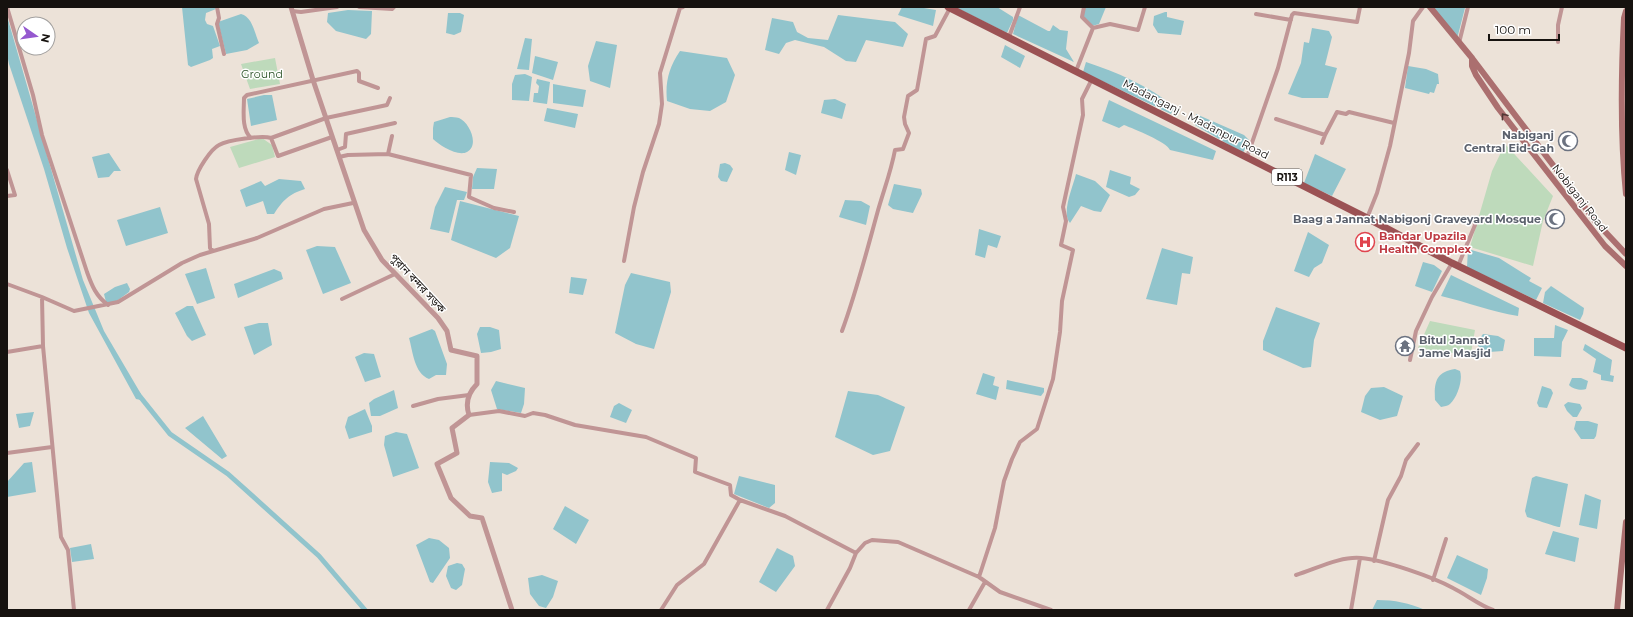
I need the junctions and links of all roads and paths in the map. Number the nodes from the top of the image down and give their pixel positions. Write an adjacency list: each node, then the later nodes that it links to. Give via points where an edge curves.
1 (7, 7): 61 (street, via 42,135 87,272 95,292)
2 (217, 7): 24 (street, via 217,24)
3 (337, 7): 16 (street, via 321,10)
4 (359, 7): 5 (street)
5 (394, 7)
6 (683, 7): 54 (street, via 680,8 660,74 662,104 659,124 637,193)
7 (949, 7): 21 (main road, Madanganj - Madanpur Road / R113); 62 (street, via 935,36 926,39 917,90 908,96 904,117 909,132 903,149 895,150 855,295)
8 (1020, 7): 21 (street)
9 (1084, 7): 20 (street, via 1082,17)
10 (1145, 7): 20 (street, via 1138,30 1110,24)
11 (1360, 7): 19 (street, via 1357,22 1294,13)
12 (1423, 7): 34 (street, via 1413,20 1409,53)
13 (1430, 7): 23 (main road, Nobiganj Road)
14 (1468, 7): 23 (street)
15 (1562, 7): 22 (street)
16 (291, 9): 28 (street, পুরান বন্দর সড়ক)
17 (1626, 11): 46 (main road, via 1620,93)
18 (1256, 14): 19 (street)
19 (1291, 20): 43 (street, via 1278,68)
20 (1093, 28): 26 (street)
21 (1009, 37): 26 (main road, Madanganj - Madanpur Road / R113)
22 (1558, 42)
23 (1459, 43): 25 (main road, Nobiganj Road)
24 (224, 54)
25 (1472, 58): 53 (main road, Nobiganj Road, via 1596,222); 56 (main road, Nobiganj Road, one-way to 25, via 1605,246 1498,108 1476,75)
26 (1076, 71): 27 (main road, Madanganj - Madanpur Road / R113)
27 (1092, 79): 43 (main road, Madanganj - Madanpur Road / R113); 80 (street, via 1082,99 1083,115 1063,207 1066,221 1061,245 1073,250 1062,301 1053,379 1037,430 1020,442 1012,459 1004,481 995,528)
28 (313, 80): 29 (street, via 357,72 360,82); 31 (street, পুরান বন্দর সড়ক); 38 (street, via 245,96 246,133)
29 (378, 88)
30 (390, 98): 31 (street, via 387,105)
31 (326, 118): 37 (street, পুরান বন্দর সড়ক); 39 (street)
32 (1276, 119): 35 (street)
33 (395, 123): 41 (street, via 346,134 345,147)
34 (1394, 123): 35 (street, via 1348,112 1337,112); 50 (street, via 1377,193)
35 (1325, 135): 40 (street)
36 (392, 136): 42 (street)
37 (332, 137): 39 (street, via 278,156); 41 (street, পুরান বন্দর সড়ক)
38 (251, 138): 39 (street); 52 (street, via 219,145 196,175 209,224)
39 (271, 138)
40 (1322, 143)
41 (337, 150): 44 (street, পুরান বন্দর সড়ক)
42 (388, 154): 44 (street); 49 (street, via 471,176 469,197 494,208)
43 (1247, 154): 50 (main road, Madanganj - Madanpur Road / R113)
44 (339, 157): 48 (street, পুরান বন্দর সড়ক)
45 (7, 170): 47 (street, via 14,194)
46 (1626, 194)
47 (7, 196)
48 (353, 203): 52 (street, via 324,210 277,231); 57 (street, পুরান বন্দর সড়ক, via 364,230 382,260)
49 (514, 212)
50 (1367, 218): 55 (main road, Madanganj - Madanpur Road / R113)
51 (1470, 219): 55 (street, via 1474,220 1475,225)
52 (212, 251): 61 (street, via 182,263 118,302)
53 (1626, 254)
54 (624, 261)
55 (1455, 265): 64 (main road, Madanganj - Madanpur Road / R113); 66 (street, via 1432,297 1416,331)
56 (1626, 266)
57 (395, 274): 60 (street); 67 (street, পুরান বন্দর সড়ক, via 438,318 447,331 451,350 477,356 477,384 471,389)
58 (7, 284): 59 (street)
59 (42, 298): 61 (street, via 70,310); 63 (street)
60 (342, 299)
61 (108, 305)
62 (842, 331)
63 (44, 346): 65 (street); 71 (street)
64 (1626, 348)
65 (7, 352)
66 (1410, 360)
67 (469, 396): 68 (street, via 438,399); 69 (street, পুরান বন্দর সড়ক)
68 (413, 406)
69 (469, 415): 73 (street, via 499,411 524,416 533,414 575,425 646,437 696,458 695,472 730,484 731,495); 84 (street, via 452,428 457,453 437,465 451,498 470,516 482,518)
70 (1418, 444): 78 (street, via 1406,460 1401,476 1388,500)
71 (52, 447): 72 (street); 83 (street, via 60,536 68,550)
72 (7, 453)
73 (740, 500): 76 (street, via 785,516); 85 (street, via 704,564 677,585)
74 (1626, 522): 91 (main road)
75 (1446, 539): 81 (street)
76 (856, 553): 80 (street, via 865,543 872,540 898,542); 86 (street)
77 (1360, 558): 78 (street); 79 (street); 89 (street)
78 (1374, 561): 81 (street)
79 (1296, 575)
80 (979, 577): 82 (street)
81 (1433, 580): 90 (street, via 1452,587)
82 (985, 582): 87 (street); 88 (street, via 1016,599)
83 (74, 610)
84 (512, 610)
85 (661, 610)
86 (827, 610)
87 (969, 610)
88 (1051, 610)
89 (1351, 610)
90 (1493, 610)
91 (1618, 610)

